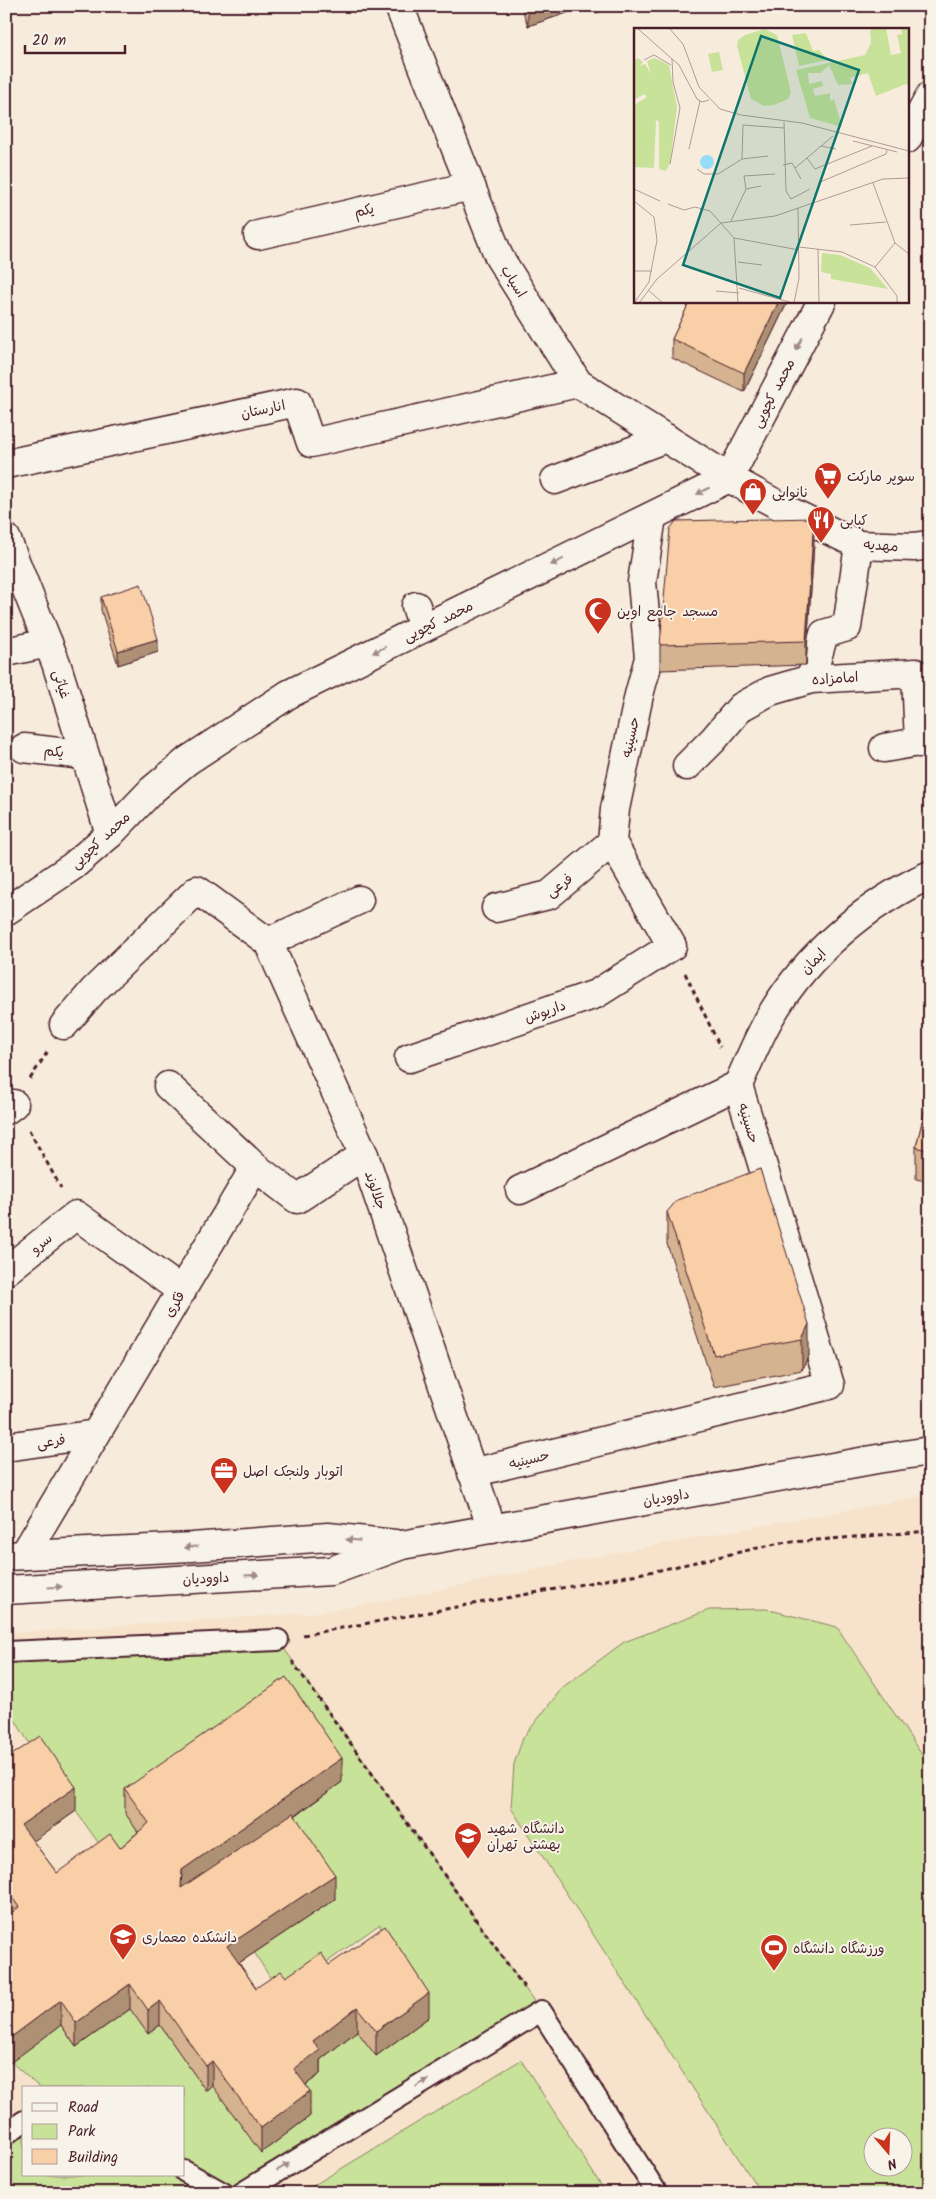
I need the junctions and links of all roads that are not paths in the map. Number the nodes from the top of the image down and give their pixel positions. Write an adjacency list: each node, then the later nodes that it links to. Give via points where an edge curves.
1 (400, 6): 4 (street, اسیاب)
2 (930, 96): 3 (street)
3 (908, 137)
4 (471, 186): 5 (street, یکم); 7 (street, اسیاب, via 499,257)
5 (258, 235)
6 (821, 302): 10 (street, محمد کچویی, one-way to 10)
7 (578, 383): 8 (street, اسیاب); 9 (street, انارستان, via 311,443 296,402)
8 (666, 438): 10 (street, اسیاب); 11 (street)
9 (6, 464)
10 (729, 478): 12 (street, محمد کچویی, one-way to 12); 14 (street, مهدیه)
11 (555, 480)
12 (652, 517): 24 (street, محمد کچویی, one-way to 24, via 419,617 288,694 187,761 152,790); 25 (street, حسینیه, via 642,582 649,658 615,808)
13 (6, 538): 16 (street, غیاثی)
14 (860, 545): 15 (street, مهدیه); 18 (street, via 847,627 824,634)
15 (930, 545)
16 (48, 643): 17 (street); 22 (street, غیاثی)
17 (6, 652)
18 (811, 679): 19 (street, امامزاده, via 916,673); 23 (street, امامزاده, via 770,690 741,706)
19 (925, 742): 21 (street)
20 (24, 748): 22 (street, یکم)
21 (884, 748)
22 (84, 755): 24 (street, غیاثی)
23 (687, 766)
24 (110, 834): 29 (street, محمد کچویی, via 73,866)
25 (612, 842): 28 (street, فرعی, via 549,895); 32 (street, داریوش, via 672,946 596,994)
26 (930, 876): 33 (street, ایمان, via 898,890 855,922 792,982 772,1014)
27 (359, 900): 30 (street)
28 (496, 908)
29 (6, 912)
30 (268, 942): 31 (street, جلالوند, via 197,890 94,990); 35 (street, جلالوند)
31 (64, 1025)
32 (409, 1058)
33 (738, 1085): 37 (street); 43 (street, حسینیه, via 830,1385)
34 (168, 1086): 36 (street)
35 (364, 1155): 36 (street, via 297,1199); 43 (street, جلالوند)
36 (255, 1167): 39 (street, فکری)
37 (520, 1190)
38 (6, 1271): 39 (street, سرو, via 76,1214)
39 (182, 1291): 40 (street, فکری)
40 (96, 1434): 41 (street, فرعی); 46 (street, فکری)
41 (6, 1447)
42 (930, 1451): 44 (street, داوودیان)
43 (472, 1473): 44 (street, جلالوند)
44 (492, 1529): 45 (street, داوودیان)
45 (402, 1545): 46 (street, داوودیان, one-way to 46, via 328,1537); 47 (street, داوودیان, one-way to 45, via 330,1571)
46 (15, 1556)
47 (6, 1590)
48 (278, 1640): 49 (lane)
49 (6, 1652)
50 (22, 2122): 51 (lane)
51 (6, 2134)
52 (185, 2172): 53 (lane)
53 (223, 2193)
54 (242, 2193): 55 (lane, one-way to 55, via 540,2011)
55 (657, 2193)

